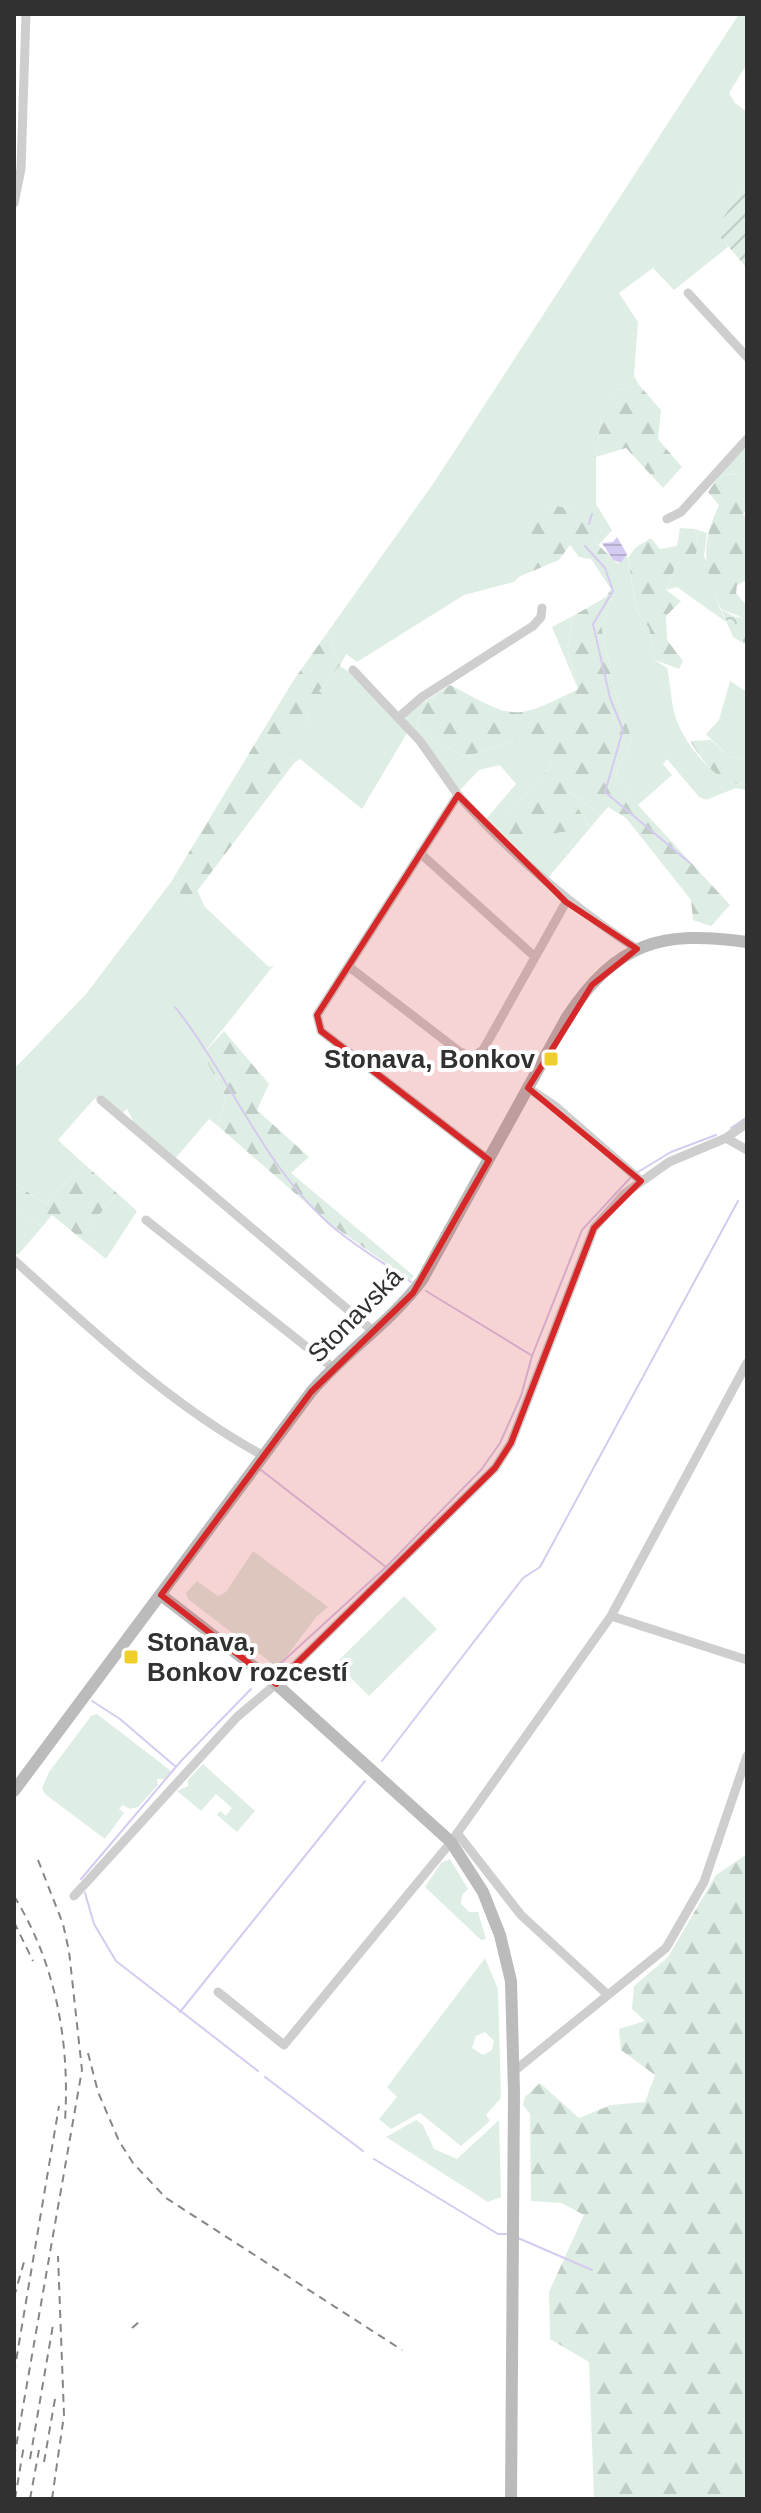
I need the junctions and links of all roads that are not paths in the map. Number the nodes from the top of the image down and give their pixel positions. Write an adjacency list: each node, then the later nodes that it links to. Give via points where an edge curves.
1 (26, 14): 2 (street, via 21,169)
2 (14, 203)
3 (688, 293): 4 (street)
4 (747, 357)
5 (747, 439): 6 (street, via 681,512)
6 (667, 519)
7 (542, 608): 9 (street, via 533,626)
8 (353, 670): 9 (street)
9 (398, 718): 10 (street)
10 (458, 795): 11 (street); 12 (street)
11 (420, 853): 15 (street); 16 (street)
12 (566, 902): 14 (street); 15 (street)
13 (747, 942): 14 (street, Stonavská, via 669,937)
14 (637, 949): 17 (street, Stonavská, via 582,997)
15 (534, 956): 16 (street, via 483,1050 472,1057)
16 (348, 966): 22 (street, via 317,1015 321,1031)
17 (528, 1088): 22 (street, Stonavská); 23 (street)
18 (101, 1100): 26 (street)
19 (747, 1123): 20 (street)
20 (726, 1138): 21 (street); 23 (street, via 669,1162)
21 (747, 1150)
22 (489, 1160): 26 (street, Stonavská, via 422,1280)
23 (641, 1181): 33 (street, via 594,1228 511,1443 495,1468)
24 (146, 1220): 28 (street)
25 (14, 1260): 29 (street, via 212,1428)
26 (373, 1331): 28 (street, Stonavská)
27 (747, 1363): 31 (street)
28 (332, 1367): 29 (street, Stonavská)
29 (264, 1456): 30 (street, Stonavská)
30 (161, 1595): 33 (street); 35 (street, Stonavská)
31 (611, 1616): 32 (street); 36 (street)
32 (747, 1660)
33 (276, 1684): 36 (street); 37 (street, via 237,1717)
34 (747, 1756): 39 (street, via 704,1882 666,1948)
35 (14, 1791)
36 (454, 1838): 38 (street, via 284,2045); 39 (street, via 521,1915); 40 (street, via 500,1935 511,1981)
37 (74, 1896)
38 (218, 1992)
39 (608, 1995): 40 (street)
40 (513, 2072): 41 (street)
41 (511, 2499)

